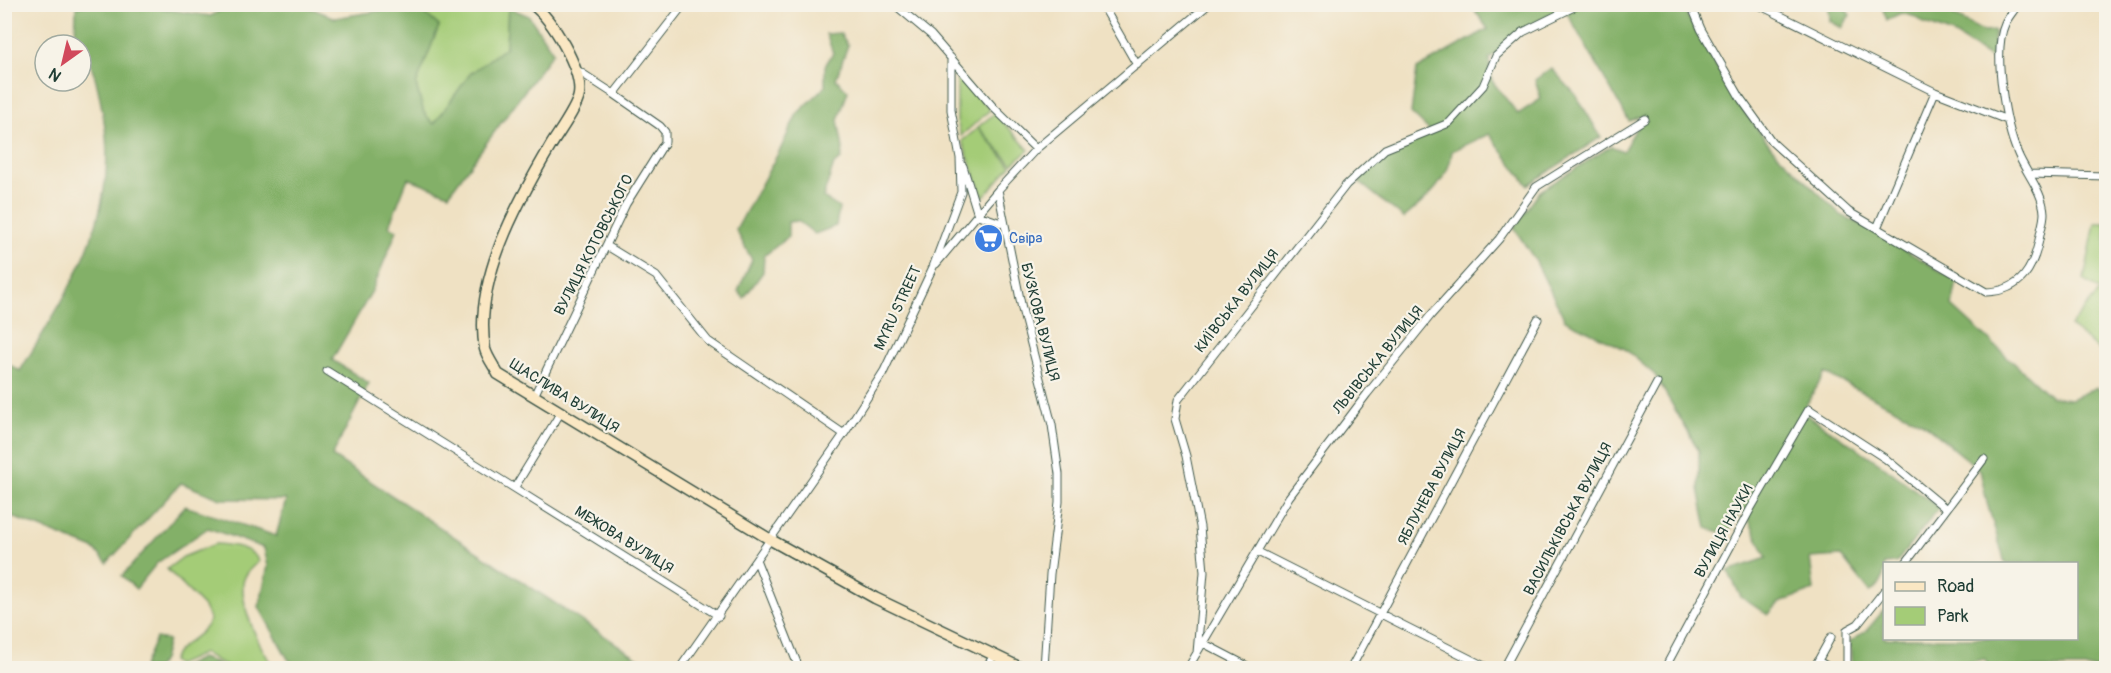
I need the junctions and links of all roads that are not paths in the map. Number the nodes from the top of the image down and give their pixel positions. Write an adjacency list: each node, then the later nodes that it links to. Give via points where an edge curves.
1 (532, 4): 12 (street, via 542,12)
2 (684, 4): 14 (street)
3 (894, 4): 10 (street, via 931,34)
4 (1102, 4): 11 (street)
5 (1209, 4): 11 (street)
6 (1580, 4): 45 (street, КИЇВСЬКА ВУЛИЦЯ, via 1523,32 1496,56 1483,86 1449,123 1385,149 1346,185 1178,400 1175,419 1200,527 1204,572)
7 (1701, 4): 24 (street, via 1694,12 1701,29 1741,99 1772,142 1849,212)
8 (1758, 4): 13 (street)
9 (2018, 4): 16 (street, via 2005,25 2001,46)
10 (951, 58): 17 (street); 18 (street, MYRU STREET, via 951,110)
11 (1137, 65): 17 (street)
12 (577, 70): 14 (street); 30 (street, ЩАСЛИВА ВУЛИЦЯ, via 579,96 509,223 492,273 484,317 486,351 498,374)
13 (1935, 92): 16 (street); 24 (street)
14 (614, 94): 25 (street, ВУЛИЦЯ КОТОВСЬКОГО, via 666,132 665,141 626,204)
15 (1645, 119): 37 (street, ЛЬВІВСЬКА ВУЛИЦЯ, via 1536,187 1499,239 1367,394 1289,497)
16 (2007, 120): 19 (street, via 2018,155)
17 (1036, 149): 21 (street)
18 (960, 158): 22 (street); 26 (street, MYRU STREET, via 961,192)
19 (2030, 174): 20 (street); 24 (street, via 2044,213 2036,255 2027,273 2002,291 1986,291)
20 (2106, 176)
21 (998, 190): 22 (street); 23 (street, БУЗКОВА ВУЛИЦЯ)
22 (978, 214): 23 (street); 26 (street)
23 (1004, 224): 52 (street, БУЗКОВА ВУЛИЦЯ, via 1052,425 1059,474)
24 (1878, 228)
25 (607, 246): 30 (street, ВУЛИЦЯ КОТОВСЬКОГО); 32 (street, via 656,276 708,341)
26 (933, 267): 32 (street, MYRU STREET, via 884,371)
27 (1538, 319): 41 (street, ЯБЛУНЕВА ВУЛИЦЯ)
28 (327, 371): 34 (street, МЕЖОВА ВУЛИЦЯ)
29 (1657, 383): 57 (street, ВАСИЛЬКІВСЬКА ВУЛИЦЯ)
30 (534, 396): 31 (street, ЩАСЛИВА ВУЛИЦЯ)
31 (561, 412): 34 (street); 36 (street, ЩАСЛИВА ВУЛИЦЯ)
32 (844, 434): 36 (street, MYRU STREET)
33 (1984, 459): 35 (street)
34 (515, 487): 42 (street, МЕЖОВА ВУЛИЦЯ)
35 (1945, 508): 39 (street); 58 (street, ВУЛИЦЯ НАУКИ, via 1886,459 1809,409)
36 (771, 540): 38 (street); 46 (street, ЩАСЛИВА ВУЛИЦЯ, via 875,598)
37 (1258, 552): 41 (street); 44 (street, ЛЬВІВСЬКА ВУЛИЦЯ)
38 (757, 562): 42 (street); 49 (street)
39 (1906, 562)
40 (1883, 592): 61 (street, via 1858,624 1847,630)
41 (1379, 615): 55 (street, ЯБЛУНЕВА ВУЛИЦЯ); 56 (street)
42 (719, 616): 48 (street)
43 (1831, 637): 47 (street)
44 (1203, 643): 45 (street, ЛЬВІВСЬКА ВУЛИЦЯ); 54 (street)
45 (1197, 653): 53 (street, ЛЬВІВСЬКА ВУЛИЦЯ)
46 (994, 656): 50 (street); 51 (street, ЩАСЛИВА ВУЛИЦЯ)
47 (1818, 661): 59 (street); 60 (street)
48 (680, 669)
49 (799, 669)
50 (985, 669)
51 (1022, 669)
52 (1044, 669)
53 (1188, 669)
54 (1251, 669)
55 (1351, 669)
56 (1488, 669)
57 (1504, 669)
58 (1665, 669)
59 (1814, 669)
60 (1830, 669)
61 (1847, 669)

